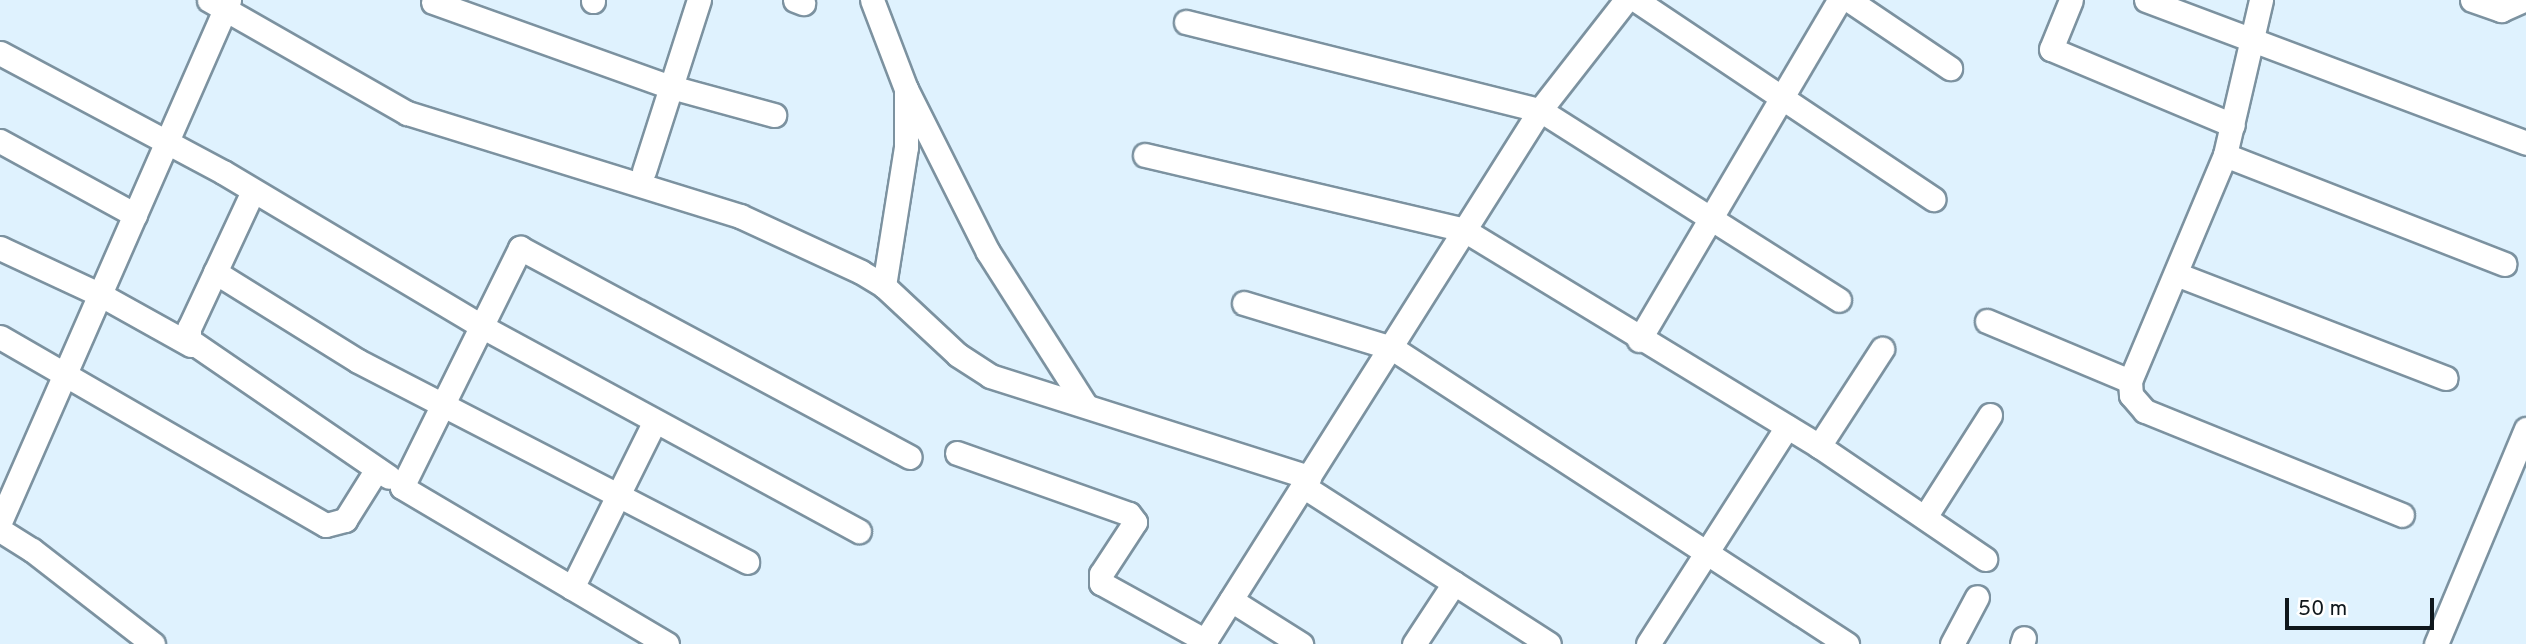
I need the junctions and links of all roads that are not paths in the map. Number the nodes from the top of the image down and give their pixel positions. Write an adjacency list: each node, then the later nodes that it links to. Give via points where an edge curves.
1 (699, 0): 18 (street)
2 (872, 0): 19 (street)
3 (1626, 0): 21 (street)
4 (1636, 0): 20 (street)
5 (1839, 0): 20 (street)
6 (1849, 0): 17 (street)
7 (2071, 0): 23 (street, via 2051,49)
8 (2146, 0): 15 (street)
9 (2261, 0): 15 (street)
10 (2472, 0): 11 (street, via 2501,10)
11 (2523, 0)
12 (433, 2): 18 (street)
13 (221, 3): 25 (street); 39 (street, via 407,113 740,216)
14 (1186, 22): 21 (street)
15 (2250, 40): 23 (street); 26 (street)
16 (0, 53): 25 (street)
17 (1950, 68)
18 (671, 87): 22 (street); 29 (street)
19 (906, 89): 39 (street, via 906,147); 53 (street, via 988,252)
20 (1780, 96): 31 (street); 33 (street)
21 (1540, 110): 33 (street); 34 (street)
22 (774, 116)
23 (2233, 125): 28 (street)
24 (0, 141): 32 (street)
25 (167, 141): 30 (street); 32 (street)
26 (2526, 143)
27 (1145, 155): 34 (street)
28 (2225, 155): 36 (street); 38 (street)
29 (644, 171)
30 (253, 191): 37 (street); 44 (street)
31 (1933, 199)
32 (135, 215): 40 (street)
33 (1709, 219): 41 (street); 46 (street)
34 (1464, 230): 46 (street); 48 (street)
35 (0, 248): 40 (street)
36 (2504, 264)
37 (215, 272): 47 (street, via 189,328); 54 (street, via 358,361)
38 (2176, 274): 51 (street); 52 (street)
39 (884, 286): 53 (street, via 958,355 990,376)
40 (101, 295): 47 (street); 50 (street)
41 (1839, 300)
42 (1244, 303): 48 (street)
43 (1987, 321): 52 (street)
44 (481, 326): 54 (street); 56 (street); 61 (street, via 520,248)
45 (0, 337): 50 (street)
46 (1639, 340): 57 (street)
47 (191, 345): 62 (street)
48 (1392, 348): 63 (street); 71 (street)
49 (1882, 349): 59 (street)
50 (67, 375): 62 (street, via 326,526 345,520); 68 (street)
51 (2446, 378)
52 (2130, 382): 66 (street, via 2131,395 2145,411)
53 (1085, 404): 63 (street)
54 (443, 405): 64 (street); 65 (street)
55 (1990, 415): 67 (street)
56 (655, 421): 65 (street); 70 (street)
57 (1787, 427): 59 (street); 71 (street)
58 (2526, 429): 78 (street)
59 (1819, 446): 67 (street)
60 (957, 453): 79 (street, via 1129,514 1135,522 1101,574 1101,583)
61 (911, 457)
62 (377, 469): 64 (street)
63 (1306, 482): 74 (street); 77 (street)
64 (402, 487): 75 (street)
65 (621, 496): 73 (street); 75 (street)
66 (2402, 515)
67 (1925, 517): 72 (street)
68 (0, 522)
69 (0, 530): 80 (street)
70 (859, 531)
71 (1704, 554): 85 (street); 86 (street)
72 (1985, 559)
73 (747, 562)
74 (1454, 583): 83 (street); 84 (street)
75 (572, 588): 81 (street)
76 (1977, 597): 87 (street)
77 (1231, 600): 79 (street); 82 (street)
78 (2439, 641)
79 (1205, 642)
80 (153, 644)
81 (667, 644)
82 (1301, 644)
83 (1414, 644)
84 (1549, 644)
85 (1648, 644)
86 (1847, 644)
87 (1952, 644)

